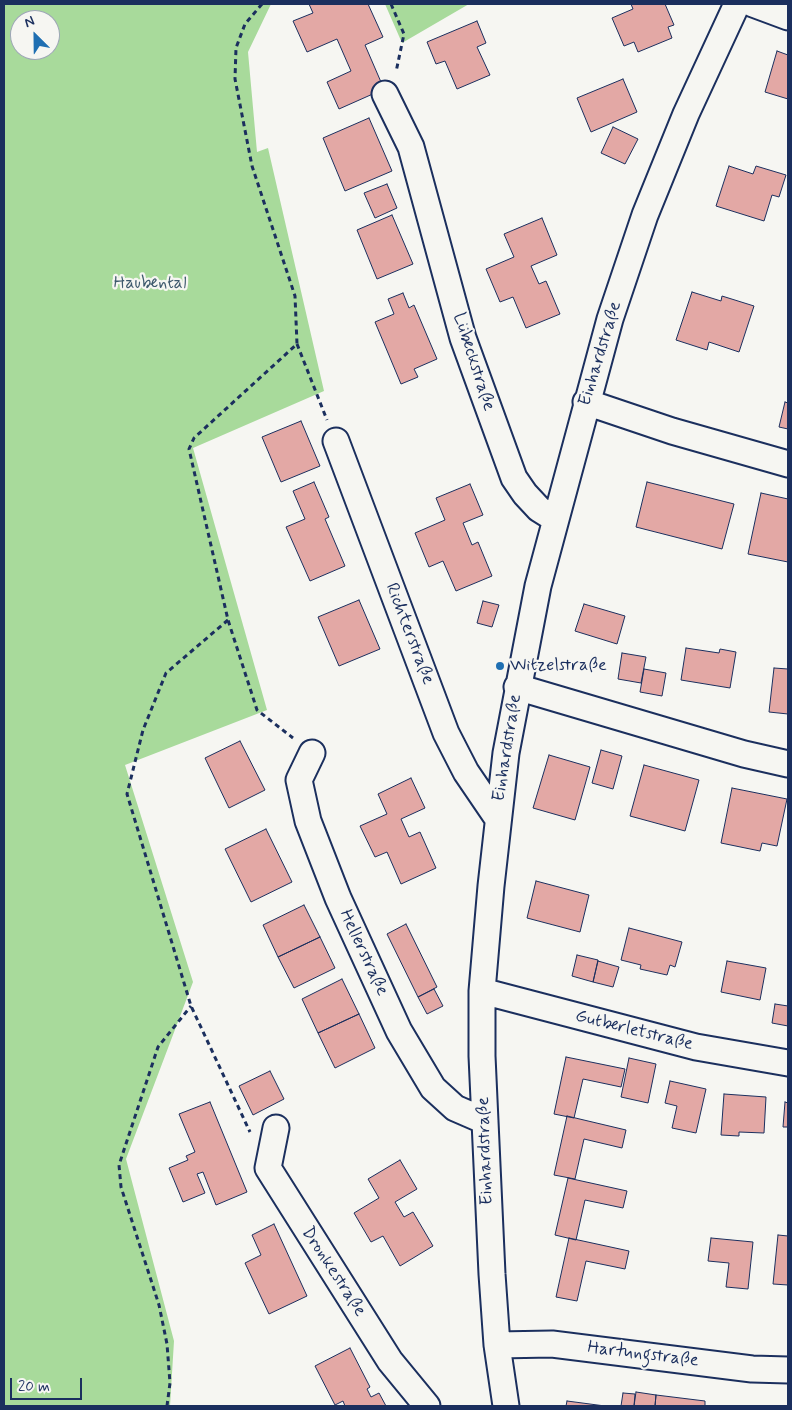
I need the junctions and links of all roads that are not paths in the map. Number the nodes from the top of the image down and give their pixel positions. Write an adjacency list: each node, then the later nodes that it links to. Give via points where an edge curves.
1 (738, 4): 5 (street, Einhardstraße, via 686,114 645,216)
2 (753, 4): 3 (street)
3 (788, 17)
4 (385, 94): 8 (street, Lübeckstraße, via 411,147 463,338 514,478 529,499)
5 (586, 402): 7 (street); 8 (street, Einhardstraße)
6 (336, 441): 12 (street, Richterstraße, via 446,733 466,772)
7 (788, 464)
8 (555, 519): 9 (street, Einhardstraße)
9 (517, 687): 11 (street); 12 (street, Einhardstraße)
10 (312, 753): 15 (street, Hellerstraße, via 300,780 308,821 338,898 399,1032 433,1088 455,1108)
11 (788, 764)
12 (498, 819): 13 (street, Einhardstraße)
13 (482, 991): 14 (street, Gutberletstraße, via 696,1047); 15 (street, Einhardstraße)
14 (788, 1063)
15 (485, 1121): 17 (street, Einhardstraße)
16 (276, 1128): 19 (street, Dronkestraße, via 268,1168 390,1361)
17 (498, 1345): 18 (street, Hartungstraße, via 552,1344 752,1369); 20 (street, Einhardstraße)
18 (788, 1370)
19 (427, 1406)
20 (506, 1406)

